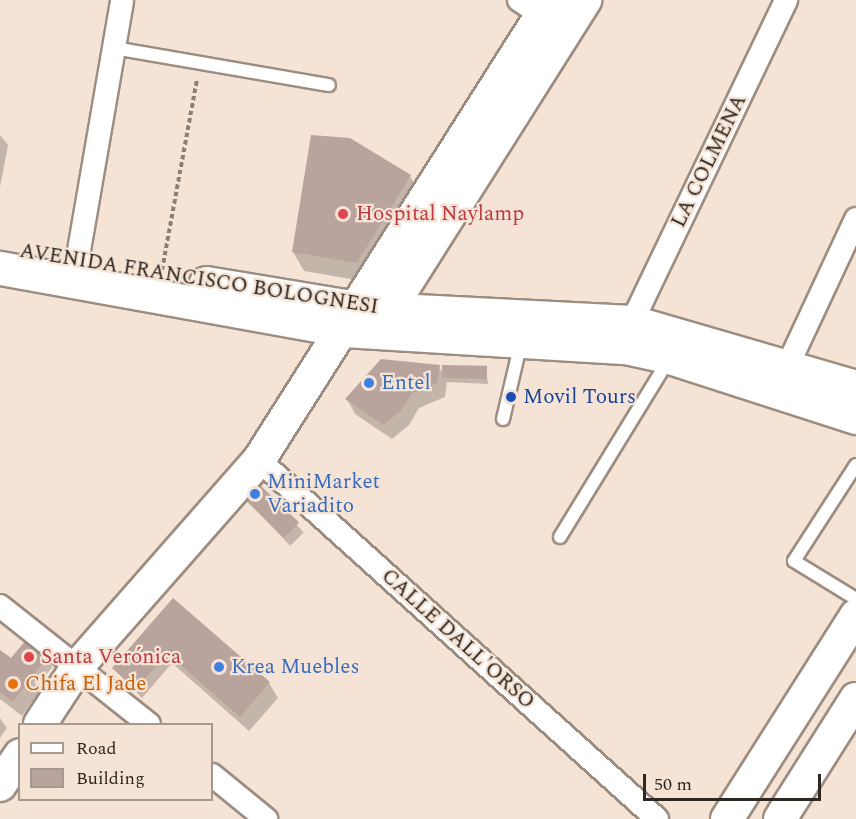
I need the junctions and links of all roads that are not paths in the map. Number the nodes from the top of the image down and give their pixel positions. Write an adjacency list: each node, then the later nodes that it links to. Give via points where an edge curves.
1 (585, 0): 4 (main road)
2 (786, 0): 12 (street, LA COLMENA)
3 (122, 2): 5 (street)
4 (544, 11): 11 (main road)
5 (114, 48): 6 (lane); 9 (street)
6 (329, 85)
7 (856, 219): 15 (street)
8 (0, 247): 9 (main road, AVENIDA FRANCISCO BOLOGNESI)
9 (77, 262): 11 (main road, AVENIDA FRANCISCO BOLOGNESI)
10 (0, 268): 11 (main road, AVENIDA FRANCISCO BOLOGNESI)
11 (367, 320): 13 (main road, AVENIDA FRANCISCO BOLOGNESI); 19 (main road)
12 (632, 322): 13 (main road, AVENIDA FRANCISCO BOLOGNESI); 15 (main road, AVENIDA FRANCISCO BOLOGNESI)
13 (524, 328): 14 (main road, AVENIDA FRANCISCO BOLOGNESI); 18 (lane)
14 (670, 357): 17 (main road, AVENIDA FRANCISCO BOLOGNESI); 21 (lane)
15 (788, 365): 16 (main road, AVENIDA FRANCISCO BOLOGNESI)
16 (856, 387)
17 (856, 417)
18 (503, 419)
19 (259, 460): 25 (main road); 33 (street, CALLE DALL'ORSO)
20 (856, 465): 22 (lane, via 794,561)
21 (560, 537)
22 (856, 598)
23 (0, 606): 25 (street)
24 (856, 616): 34 (main road)
25 (78, 666): 27 (main road); 28 (street)
26 (856, 699): 35 (main road)
27 (41, 723)
28 (148, 723)
29 (18, 758): 31 (main road)
30 (213, 776): 32 (street)
31 (0, 785)
32 (266, 819)
33 (657, 819)
34 (728, 819)
35 (780, 819)

